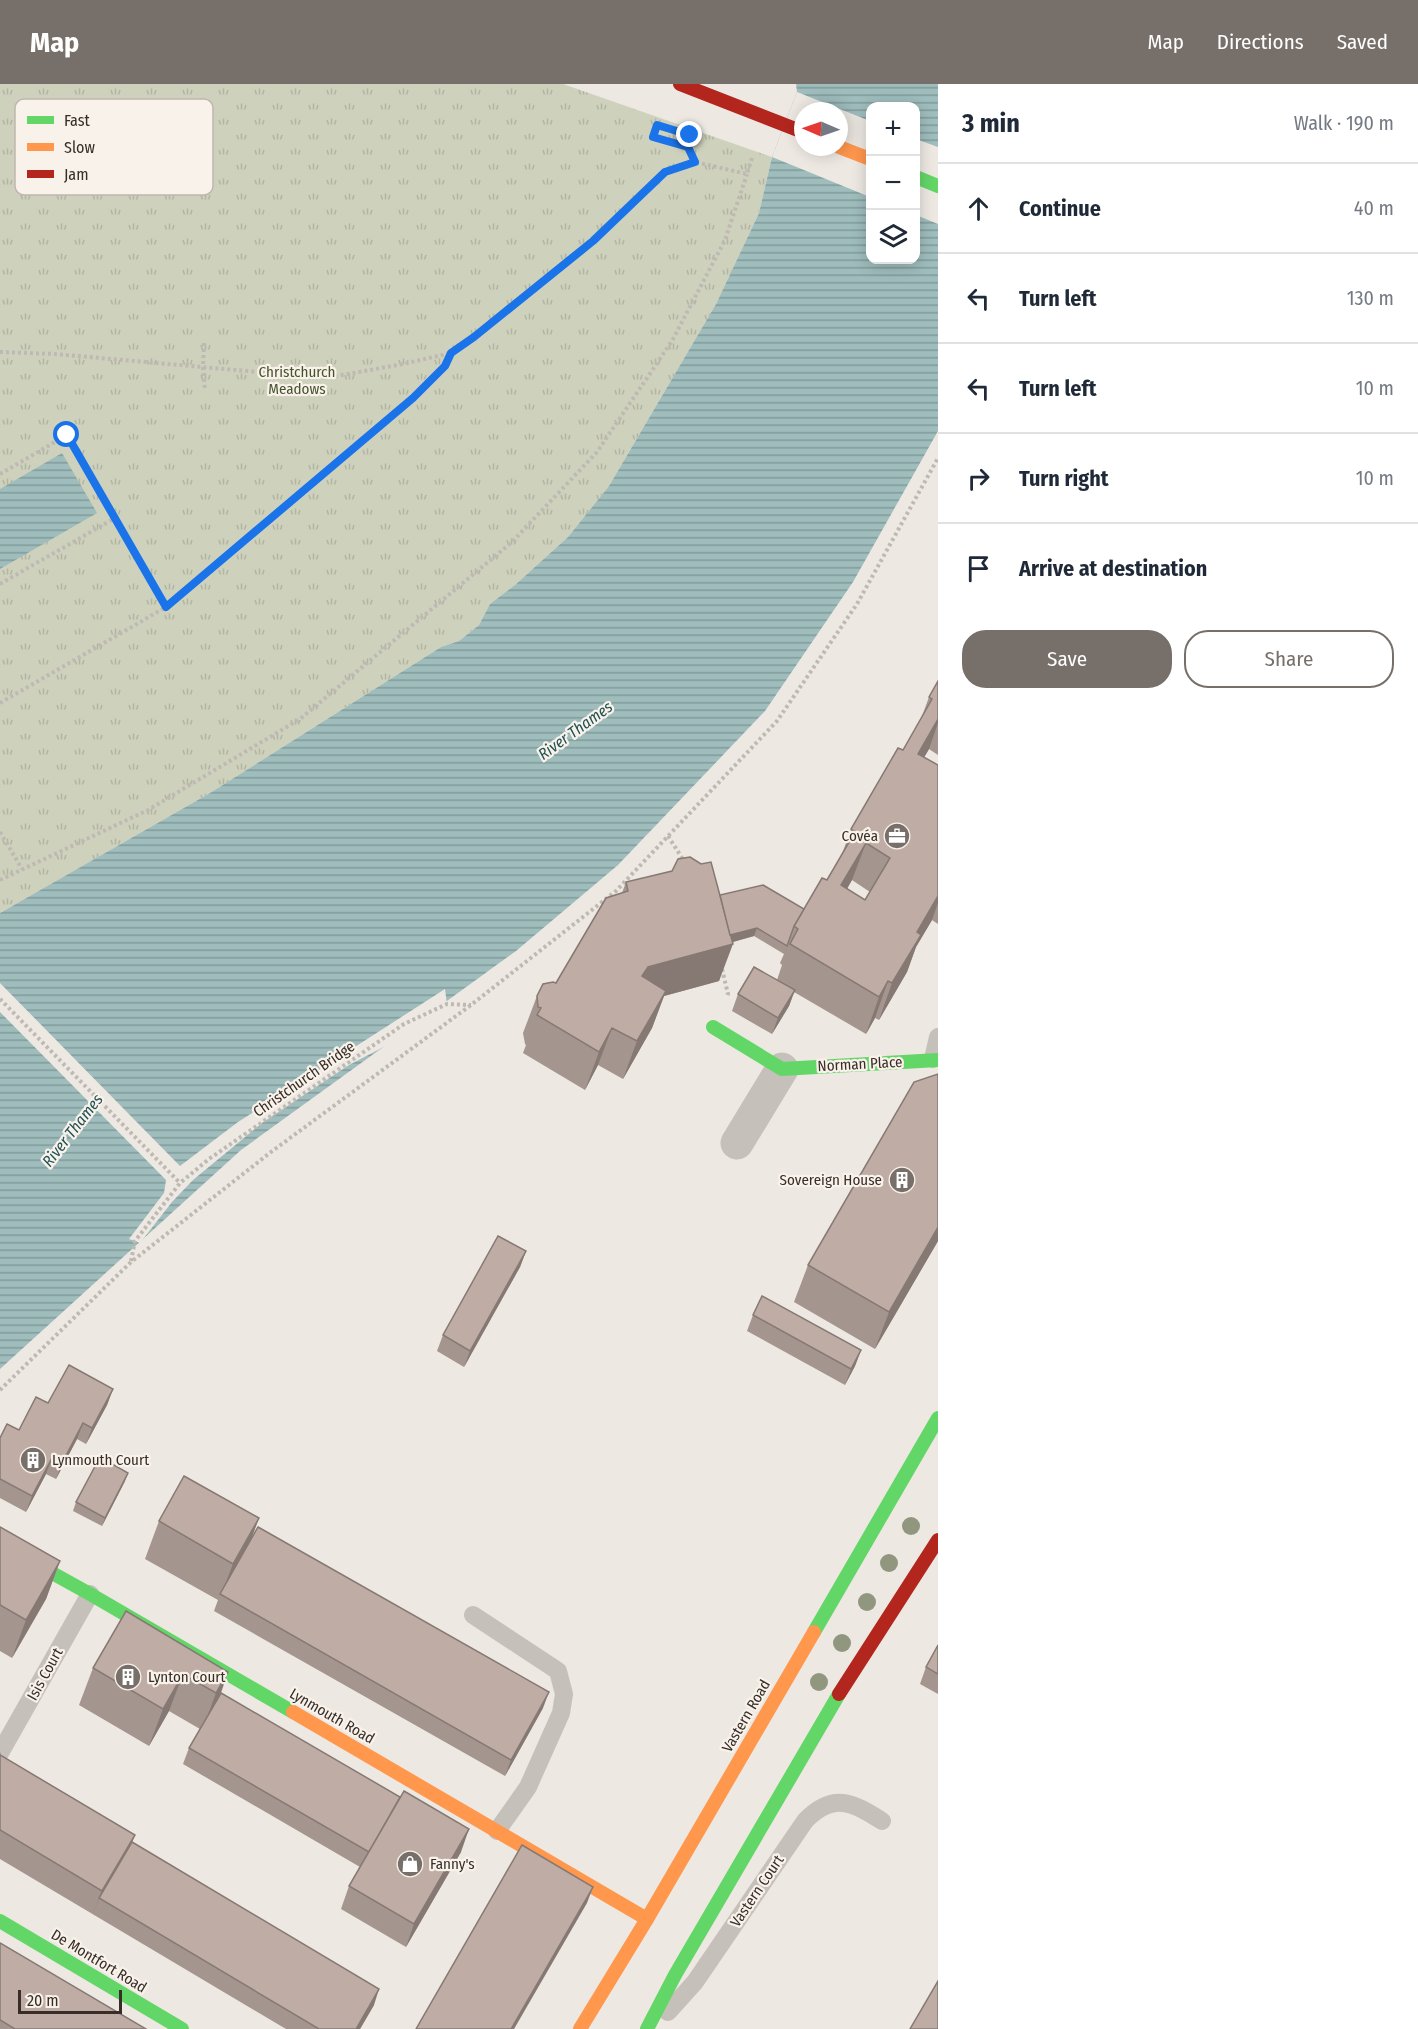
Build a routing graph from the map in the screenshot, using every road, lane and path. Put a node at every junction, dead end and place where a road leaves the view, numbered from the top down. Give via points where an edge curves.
1 (680, 84) edge
2 (794, 128) edge
3 (690, 135) dead end
4 (848, 150) edge
5 (866, 157) edge
6 (752, 158) dead end
7 (695, 162) junction
8 (747, 174) junction
9 (920, 179) edge
10 (938, 186) edge
11 (204, 343) dead end
12 (0, 352) edge
13 (451, 353) junction
14 (203, 368) junction
15 (205, 390) dead end
16 (938, 458) edge
17 (0, 474) edge
18 (115, 518) junction
19 (0, 584) edge
20 (166, 607) junction
21 (0, 703) edge
22 (0, 832) edge
23 (668, 836) junction
24 (685, 864) edge
25 (22, 869) junction
26 (0, 880) edge
27 (719, 959) edge
28 (0, 999) edge
29 (471, 1005) junction
30 (713, 1027) joint
31 (938, 1037) edge
32 (936, 1060) edge
33 (782, 1069) junction
34 (736, 1143) dead end
35 (180, 1183) junction
36 (131, 1262) junction
37 (0, 1390) edge
38 (938, 1418) edge
39 (938, 1540) edge
40 (0, 1544) edge
41 (90, 1594) junction
42 (473, 1615) dead end
43 (0, 1753) edge
44 (882, 1821) dead end
45 (497, 1831) junction
46 (646, 1919) junction
47 (0, 1921) edge
48 (182, 2029) edge
49 (580, 2029) edge
50 (647, 2029) edge
51 (652, 2029) edge

1 - 2 main road
3 - 7 path via 657,125 653,137 688,147
4 - 5 main road
6 - 8 path
7 - 8 path
7 - 13 path via 665,172 593,241
8 - 25 path via 725,240 672,341 597,452 512,542 300,719 148,810
9 - 10 main road
11 - 14 path
12 - 14 path
13 - 14 path via 327,378
13 - 20 path via 445,366 413,398
14 - 15 path
16 - 23 path via 857,604 777,721
17 - 18 path via 67,435
18 - 19 path
18 - 20 path
20 - 21 path
22 - 25 path
23 - 24 path
23 - 29 path via 616,891
25 - 26 path
27 - 30 path via 728,994
28 - 35 path
29 - 35 path, Christchurch Bridge via 447,1004 404,1024
29 - 36 path via 271,1152
30 - 33 main road
31 - 32 lane
32 - 33 main road, Norman Place
33 - 34 street
35 - 36 path, Christchurch Bridge via 135,1241
36 - 37 path
38 - 46 main road, Vastern Road
39 - 50 main road via 826,1718
40 - 41 main road, Lynmouth Road
41 - 43 lane, Isis Court
41 - 45 main road, Lynmouth Road
42 - 45 lane via 558,1671 564,1694 561,1713 528,1787
44 - 51 lane, Vastern Court via 840,1802 817,1809 695,1982
45 - 46 main road, Lynmouth Road
46 - 49 main road, Vastern Road
47 - 48 main road, De Montfort Road

